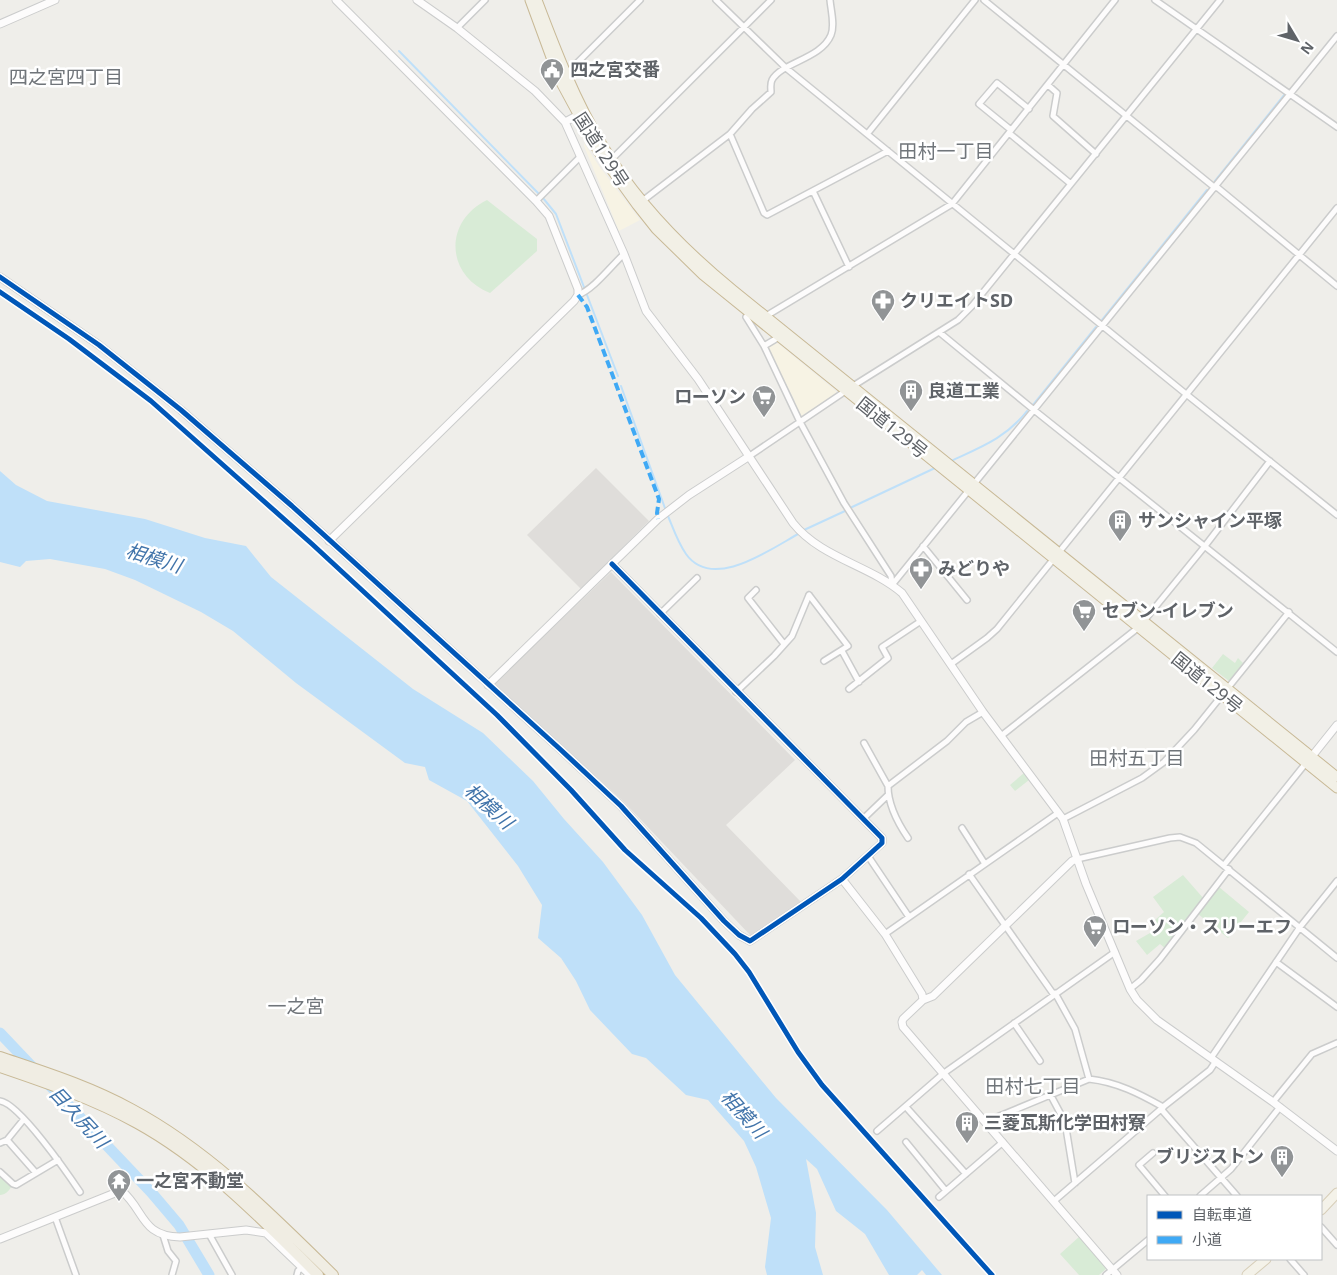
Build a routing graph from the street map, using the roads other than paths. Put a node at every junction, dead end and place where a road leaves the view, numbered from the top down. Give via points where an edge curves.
1 (55, 0) edge
2 (336, 0) edge
3 (417, 0) edge
4 (476, 0) edge
5 (485, 0) edge
6 (530, 0) edge
7 (537, 0) edge
8 (640, 0) edge
9 (716, 0) edge
10 (771, 0) edge
11 (830, 0) edge
12 (975, 0) edge
13 (984, 0) edge
14 (1115, 0) edge
15 (1155, 0) edge
16 (1220, 0) edge
17 (480, 5) junction
18 (0, 24) edge
19 (744, 27) junction
20 (457, 28) junction
21 (1197, 29) junction
22 (1337, 36) edge
23 (1064, 65) junction
24 (786, 68) junction
25 (566, 74) junction
26 (1048, 86) junction
27 (1290, 95) junction
28 (1029, 109) junction
29 (581, 113) junction
30 (1126, 117) junction
31 (565, 122) junction
32 (1337, 127) edge
33 (1010, 132) junction
34 (868, 133) junction
35 (730, 134) junction
36 (888, 151) junction
37 (1096, 154) junction
38 (580, 157) junction
39 (610, 162) junction
40 (1071, 184) junction
41 (1214, 187) junction
42 (813, 191) junction
43 (536, 201) junction
44 (640, 203) junction
45 (952, 204) junction
46 (1337, 208) edge
47 (624, 254) junction
48 (1015, 255) junction
49 (1298, 255) junction
50 (849, 267) junction
51 (0, 277) edge
52 (1337, 286) edge
53 (581, 293) junction
54 (749, 313) junction
55 (766, 316) junction
56 (1102, 325) junction
57 (767, 327) junction
58 (939, 332) junction
59 (757, 335) junction
60 (779, 336) junction
61 (764, 346) junction
62 (849, 388) junction
63 (1186, 394) junction
64 (1034, 410) junction
65 (800, 422) junction
66 (748, 456) junction
67 (1270, 461) junction
68 (1118, 477) junction
69 (971, 488) junction
70 (1337, 515) edge
71 (329, 540) junction
72 (923, 546) junction
73 (1204, 546) junction
74 (1056, 555) junction
75 (612, 564) junction
76 (697, 578) dead end
77 (892, 585) junction
78 (756, 590) dead end
79 (967, 600) dead end
80 (1289, 612) junction
81 (660, 614) junction
82 (920, 621) junction
83 (1141, 624) junction
84 (784, 644) junction
85 (842, 651) junction
86 (1337, 652) edge
87 (824, 660) dead end
88 (951, 664) junction
89 (859, 682) junction
90 (488, 685) junction
91 (849, 689) dead end
92 (736, 692) junction
93 (1224, 692) junction
94 (983, 712) junction
95 (1337, 725) edge
96 (1001, 736) junction
97 (864, 743) dead end
98 (1309, 760) junction
99 (1337, 777) edge
100 (888, 786) junction
101 (1337, 788) edge
102 (888, 795) junction
103 (1058, 813) junction
104 (863, 819) junction
105 (1063, 820) junction
106 (962, 828) dead end
107 (908, 838) dead end
108 (868, 856) junction
109 (1077, 859) junction
110 (985, 864) junction
111 (1224, 865) junction
112 (1229, 869) junction
113 (969, 874) junction
114 (842, 879) junction
115 (1337, 881) edge
116 (909, 917) junction
117 (1004, 926) junction
118 (1300, 927) junction
119 (885, 934) junction
120 (1115, 952) junction
121 (1337, 958) edge
122 (1276, 962) junction
123 (1130, 989) junction
124 (1054, 994) junction
125 (923, 1000) junction
126 (1337, 1007) edge
127 (1014, 1023) junction
128 (1337, 1043) edge
129 (0, 1057) edge
130 (1213, 1059) junction
131 (1040, 1061) dead end
132 (0, 1067) edge
133 (944, 1073) junction
134 (1089, 1079) junction
135 (1050, 1094) junction
136 (0, 1100) edge
137 (1274, 1102) junction
138 (906, 1107) junction
139 (1280, 1107) junction
140 (1162, 1108) junction
141 (24, 1120) junction
142 (985, 1122) junction
143 (877, 1131) dead end
144 (7, 1140) junction
145 (906, 1142) dead end
146 (1003, 1142) junction
147 (0, 1143) edge
148 (1337, 1151) edge
149 (1153, 1153) dead end
150 (58, 1160) junction
151 (0, 1172) edge
152 (36, 1173) junction
153 (966, 1174) junction
154 (1221, 1177) junction
155 (1075, 1183) junction
156 (946, 1191) junction
157 (80, 1192) dead end
158 (1337, 1194) edge
159 (1165, 1195) edge
160 (1201, 1195) edge
161 (1236, 1195) edge
162 (938, 1197) dead end
163 (1054, 1202) junction
164 (1322, 1209) edge
165 (55, 1217) junction
166 (1322, 1228) edge
167 (207, 1234) junction
168 (164, 1235) junction
169 (0, 1239) edge
170 (1147, 1241) edge
171 (1337, 1245) edge
172 (1265, 1260) edge
173 (1291, 1260) edge
174 (302, 1267) junction
175 (1115, 1272) edge
176 (76, 1275) edge
177 (172, 1275) edge
178 (232, 1275) edge
179 (297, 1275) edge
180 (310, 1275) edge
181 (318, 1275) edge
182 (332, 1275) edge
183 (1106, 1275) edge
184 (1247, 1275) edge
185 (1304, 1275) edge

1 - 18 street
2 - 43 street
3 - 20 street
4 - 17 street
5 - 17 street
6 - 29 highway, 国道129号 via 559,79
7 - 25 highway, 国道129号
8 - 25 street
9 - 19 street
10 - 19 street
11 - 24 street via 833,27 830,37 816,52
12 - 34 street
13 - 23 street
14 - 23 street
15 - 21 street
16 - 21 street
17 - 20 street
19 - 24 street
19 - 39 street
20 - 31 street via 536,91
21 - 27 street
21 - 30 street
22 - 27 street
23 - 26 street
23 - 30 street
24 - 34 street
24 - 35 street via 772,78 771,92
25 - 29 highway, 国道129号
26 - 28 street
26 - 37 street via 1057,94 1052,116
27 - 32 street
27 - 41 street
28 - 33 street
28 - 33 street via 997,82 980,104
29 - 31 street
29 - 39 highway, 国道129号
30 - 37 street
30 - 41 street
31 - 38 street
33 - 40 street
33 - 45 street
34 - 36 street
35 - 42 street via 764,213 767,215
35 - 44 street
36 - 42 street
36 - 45 street
37 - 40 street
38 - 43 street
38 - 47 street
39 - 44 highway, 国道129号
40 - 48 street
41 - 49 street
41 - 56 street
42 - 50 street
43 - 53 street via 549,216
44 - 54 highway, 国道129号 via 677,250
44 - 55 highway, 国道129号 via 709,270
45 - 48 street
45 - 50 street
46 - 49 street
47 - 53 street
47 - 66 street via 650,319 694,373
48 - 56 street
48 - 58 street via 972,306
49 - 52 street
49 - 63 street
50 - 55 street
51 - 71 street via 99,345 181,410
53 - 71 street
54 - 57 highway, 国道129号
54 - 59 street via 746,317
55 - 62 highway, 国道129号
56 - 63 street
56 - 64 street
57 - 59 street
57 - 60 highway, 国道129号
58 - 62 street
58 - 64 street
59 - 61 street
60 - 61 street
60 - 62 highway, 国道129号
61 - 65 street
62 - 65 street
62 - 69 highway, 国道129号
63 - 67 street
63 - 68 street
64 - 68 street
64 - 69 street
65 - 66 street
65 - 77 street via 844,503 891,576
66 - 75 street via 662,515
66 - 77 street via 798,530 829,553
67 - 70 street
67 - 73 street
68 - 73 street
68 - 74 street
69 - 72 street
69 - 74 highway, 国道129号
71 - 90 street
72 - 77 street
72 - 79 street
73 - 80 street
73 - 83 street
74 - 83 highway, 国道129号
74 - 88 street via 997,629
75 - 81 street
75 - 90 street
76 - 81 street
77 - 82 street via 907,600
78 - 84 street via 748,598
80 - 86 street
80 - 93 street
81 - 92 street
82 - 88 street
82 - 89 street via 882,647 888,658
83 - 93 highway, 国道129号
83 - 96 street
84 - 85 street via 792,636 809,595 848,646
84 - 92 street
85 - 87 street
85 - 89 street
88 - 94 street
89 - 91 street
90 - 114 street via 621,806 724,921 745,939 755,938
92 - 104 street
93 - 98 highway, 国道129号
93 - 105 street via 1164,762 1142,778
94 - 96 street
94 - 100 street via 966,722 947,741
95 - 98 street
96 - 103 street
97 - 100 street
98 - 99 highway, 国道129号
98 - 101 highway, 国道129号
98 - 111 street
100 - 102 street
102 - 104 street
102 - 107 street via 892,810
103 - 105 street
103 - 110 street
104 - 108 street via 882,838 882,843
105 - 109 street
106 - 110 street
108 - 114 street
108 - 116 street
109 - 111 street via 1180,838 1196,843
109 - 117 street
109 - 120 street
110 - 113 street
111 - 112 street
112 - 118 street
112 - 123 street via 1160,959
113 - 116 street
113 - 117 street
114 - 119 street
115 - 118 street
116 - 119 street
117 - 124 street
117 - 125 street via 933,996
118 - 121 street
118 - 122 street
119 - 125 street
120 - 123 street
120 - 124 street
122 - 126 street
122 - 130 street
123 - 130 street via 1157,1020
124 - 127 street
124 - 134 street via 1075,1029
125 - 133 street via 903,1019 903,1027
127 - 131 street
127 - 133 street
128 - 137 street via 1312,1054
129 - 182 highway via 97,1092 164,1128 240,1187
130 - 137 street
130 - 140 street via 1210,1070
132 - 181 highway via 88,1099 156,1134 232,1193
133 - 138 street
133 - 142 street
134 - 135 street
134 - 140 street via 1106,1080 1138,1092
135 - 142 street
135 - 155 street via 1065,1122
136 - 141 street via 10,1104
137 - 139 street
138 - 143 street
138 - 153 street
139 - 148 street
139 - 154 street
140 - 154 street
140 - 155 street
141 - 144 street
141 - 150 street
142 - 146 street
144 - 147 street
144 - 152 street
145 - 156 street
146 - 153 street
146 - 163 street
149 - 159 street via 1139,1165
150 - 152 street
150 - 157 street
151 - 152 street via 16,1185
153 - 156 street
154 - 160 street
154 - 161 street
155 - 163 street
156 - 162 street
158 - 164 main road
163 - 175 street
165 - 168 street via 122,1191 153,1230
165 - 169 street
165 - 176 street
166 - 171 street
167 - 168 street
167 - 174 street via 246,1230 266,1233
167 - 178 street
168 - 177 street via 168,1251 176,1261
170 - 175 street
172 - 184 main road
173 - 185 street
174 - 179 street
174 - 180 street
175 - 183 street

